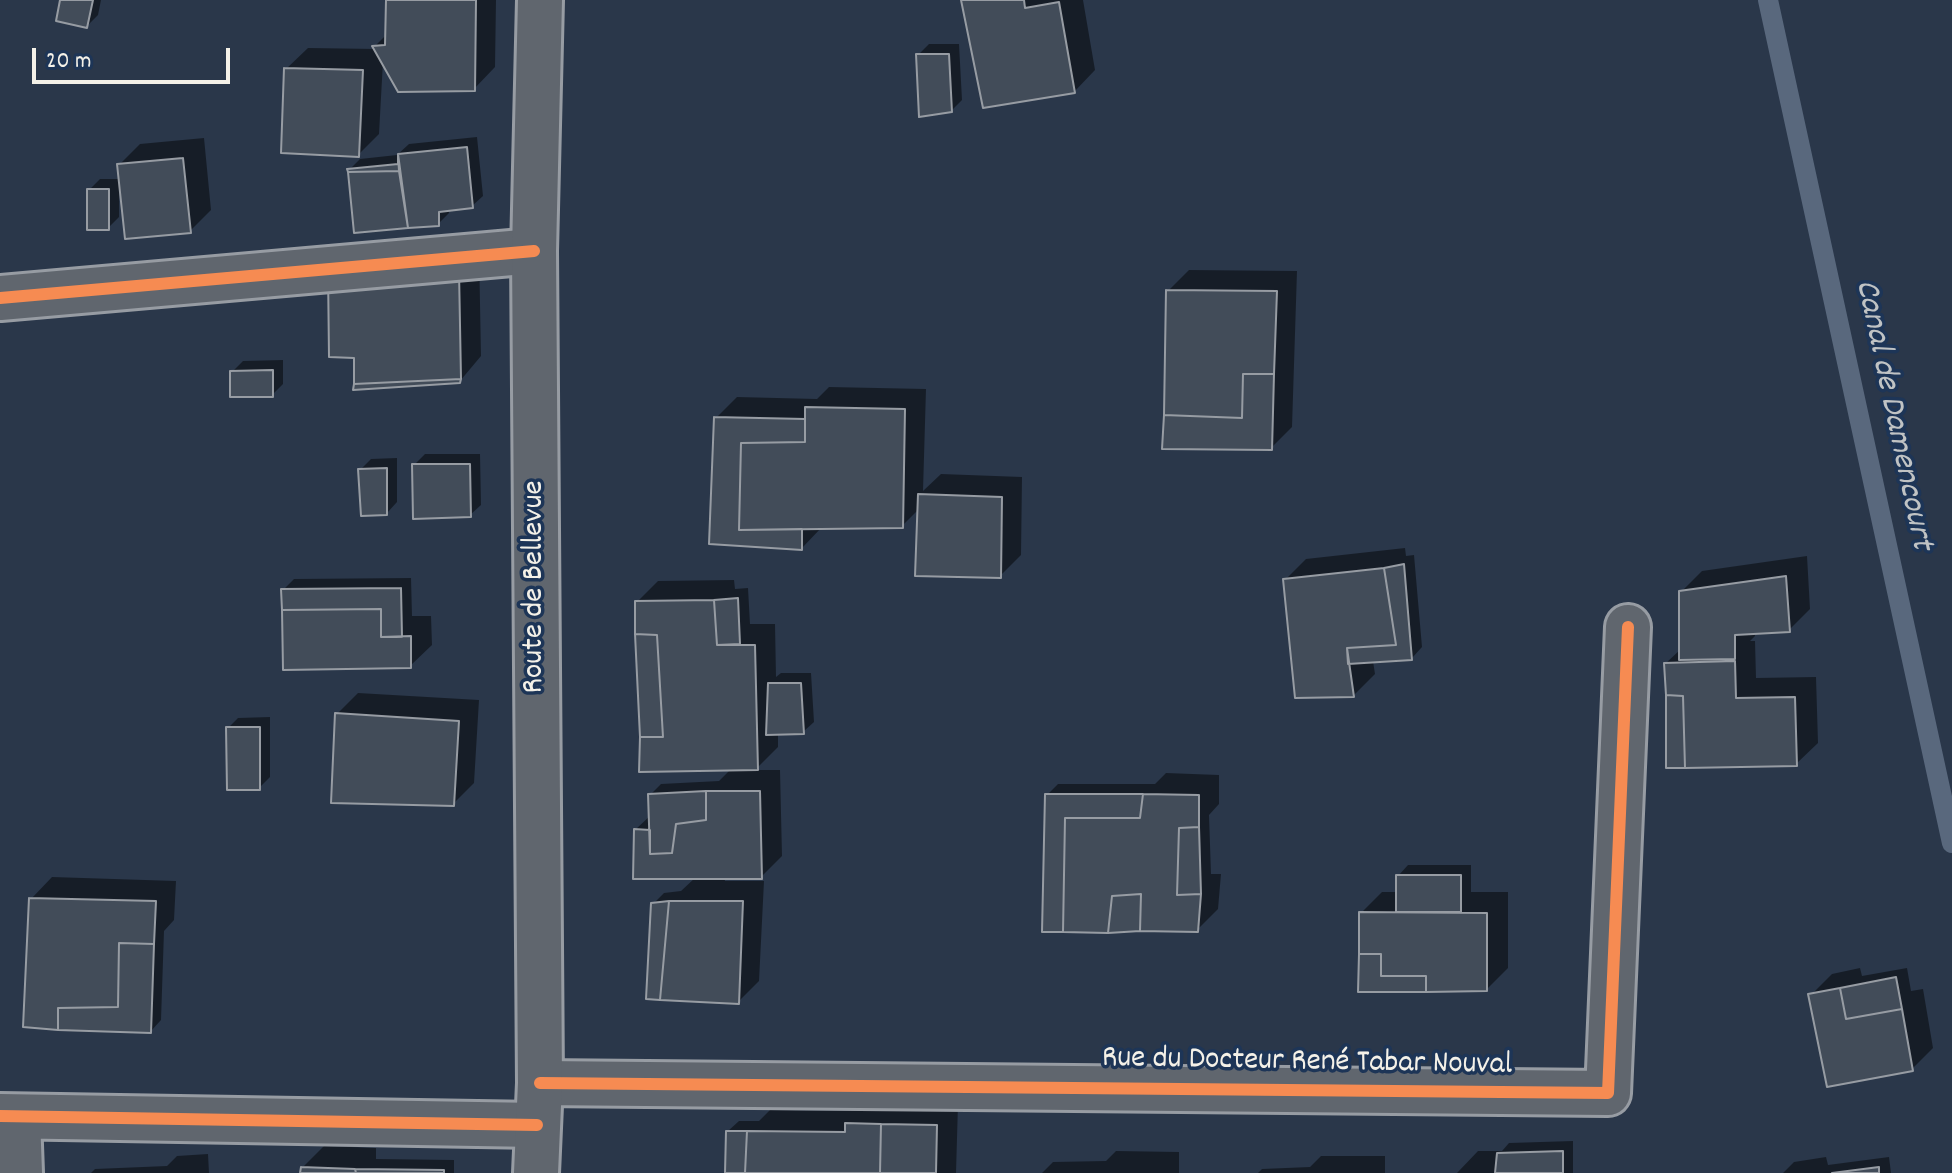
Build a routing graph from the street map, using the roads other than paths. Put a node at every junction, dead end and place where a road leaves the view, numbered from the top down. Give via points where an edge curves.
1 (540, 0) edge
2 (534, 251) junction
3 (0, 298) edge
4 (1628, 627) dead end
5 (539, 1104) junction
6 (9, 1117) edge
7 (20, 1173) edge
8 (536, 1173) edge

1 - 2 street, Route de Bellevue
2 - 3 street
2 - 5 street, Route de Bellevue
4 - 5 street, Rue du Docteur René Tabar Nouval via 1608,1093
5 - 6 street
5 - 8 street, Route de Bellevue
6 - 7 street

